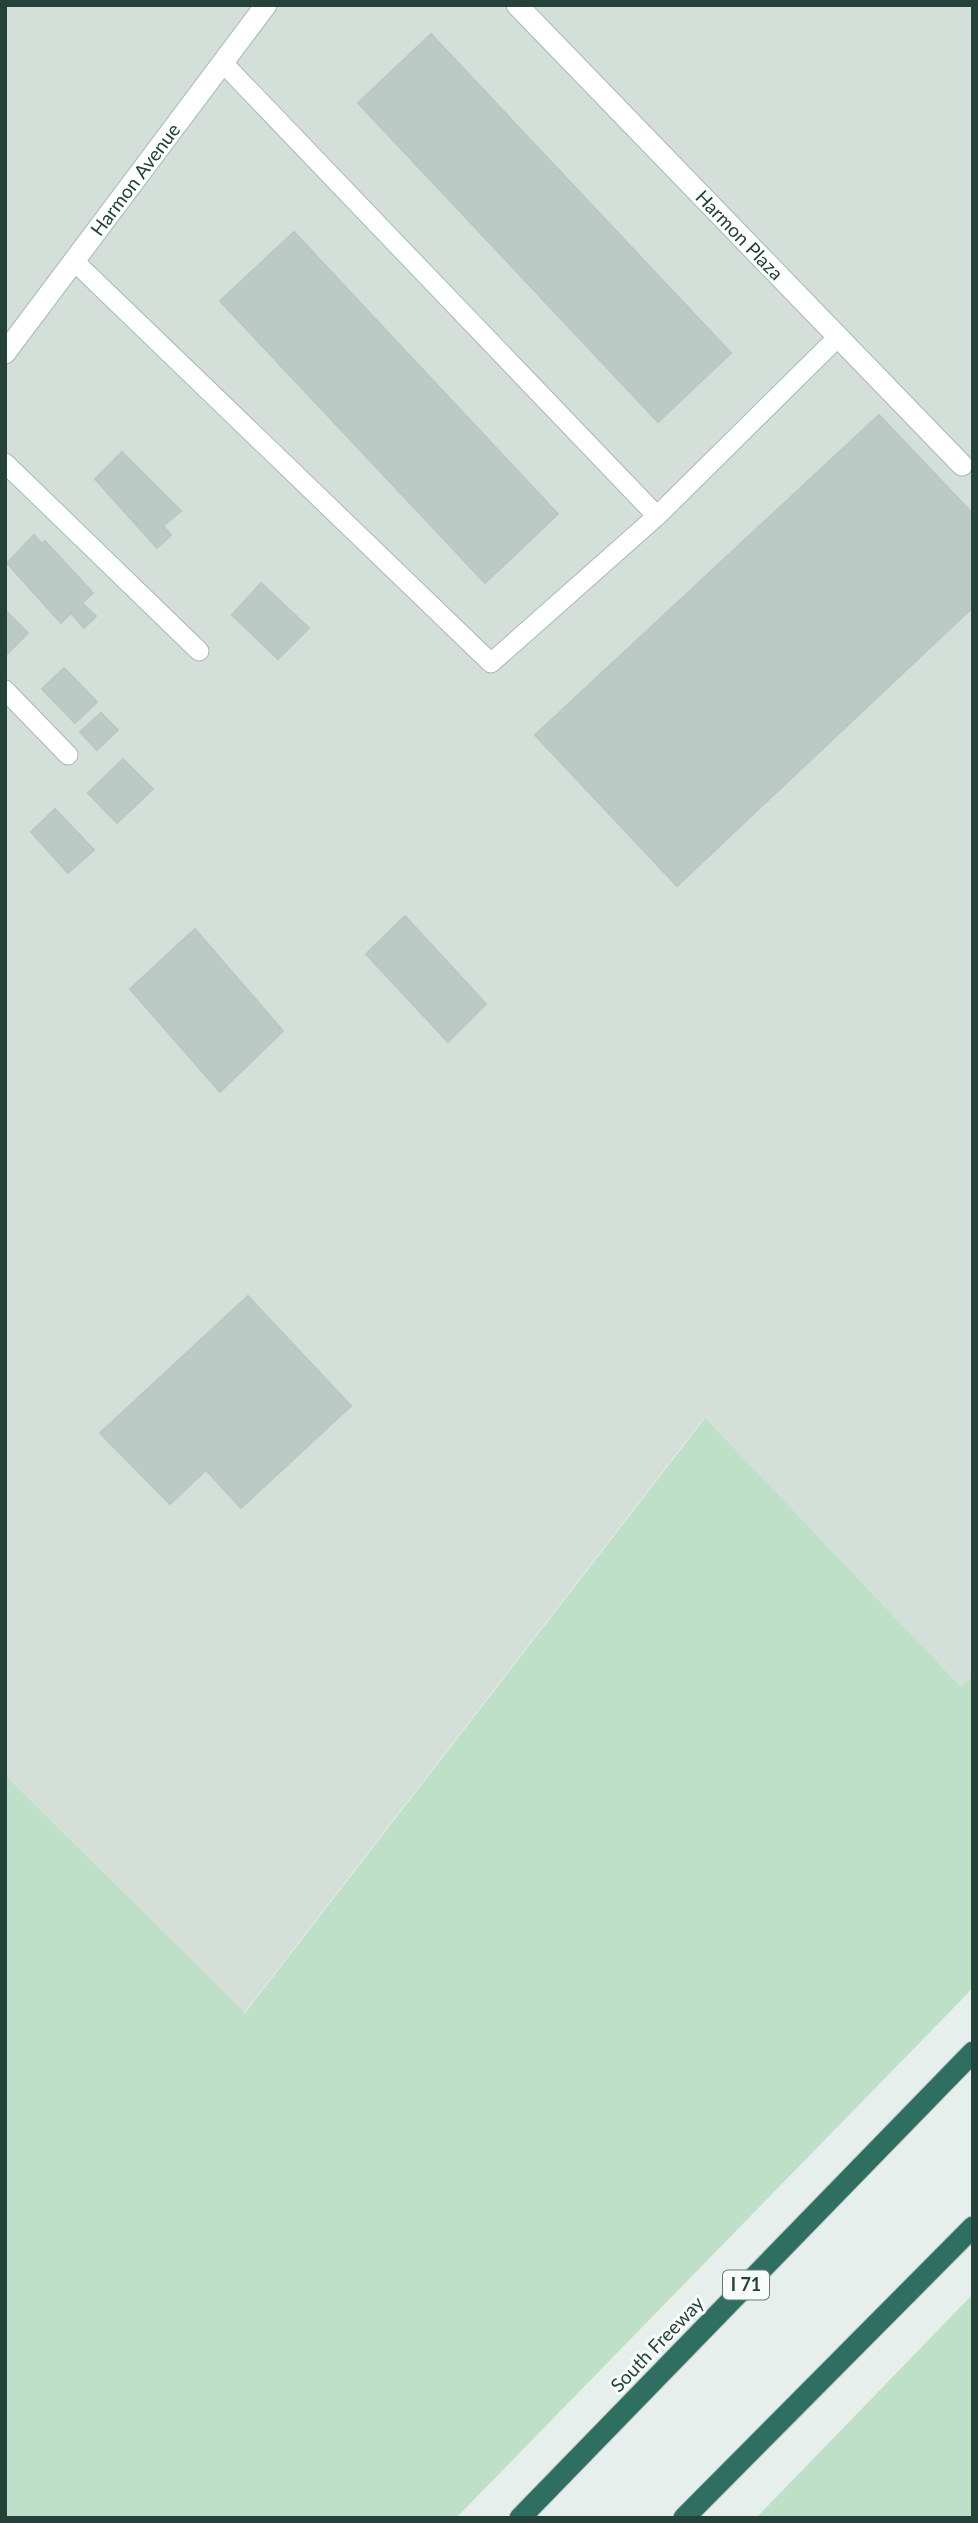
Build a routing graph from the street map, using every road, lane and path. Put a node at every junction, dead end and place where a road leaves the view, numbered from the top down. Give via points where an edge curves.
1 (266, 5) edge
2 (517, 5) edge
3 (223, 63) junction
4 (74, 261) junction
5 (838, 337) junction
6 (5, 353) edge
7 (5, 463) edge
8 (962, 465) dead end
9 (657, 516) junction
10 (199, 651) dead end
11 (5, 690) edge
12 (68, 755) dead end
13 (973, 2052) edge
14 (973, 2227) edge
15 (520, 2518) edge
16 (684, 2518) edge

1 - 3 street, Harmon Avenue
2 - 5 street, Harmon Plaza
3 - 4 street, Harmon Avenue
3 - 9 lane
4 - 6 street, Harmon Avenue
4 - 9 lane via 491,663
5 - 8 street, Harmon Plaza
5 - 9 lane
7 - 10 lane
11 - 12 lane
13 - 15 highway, South Freeway / I 71
14 - 16 highway

